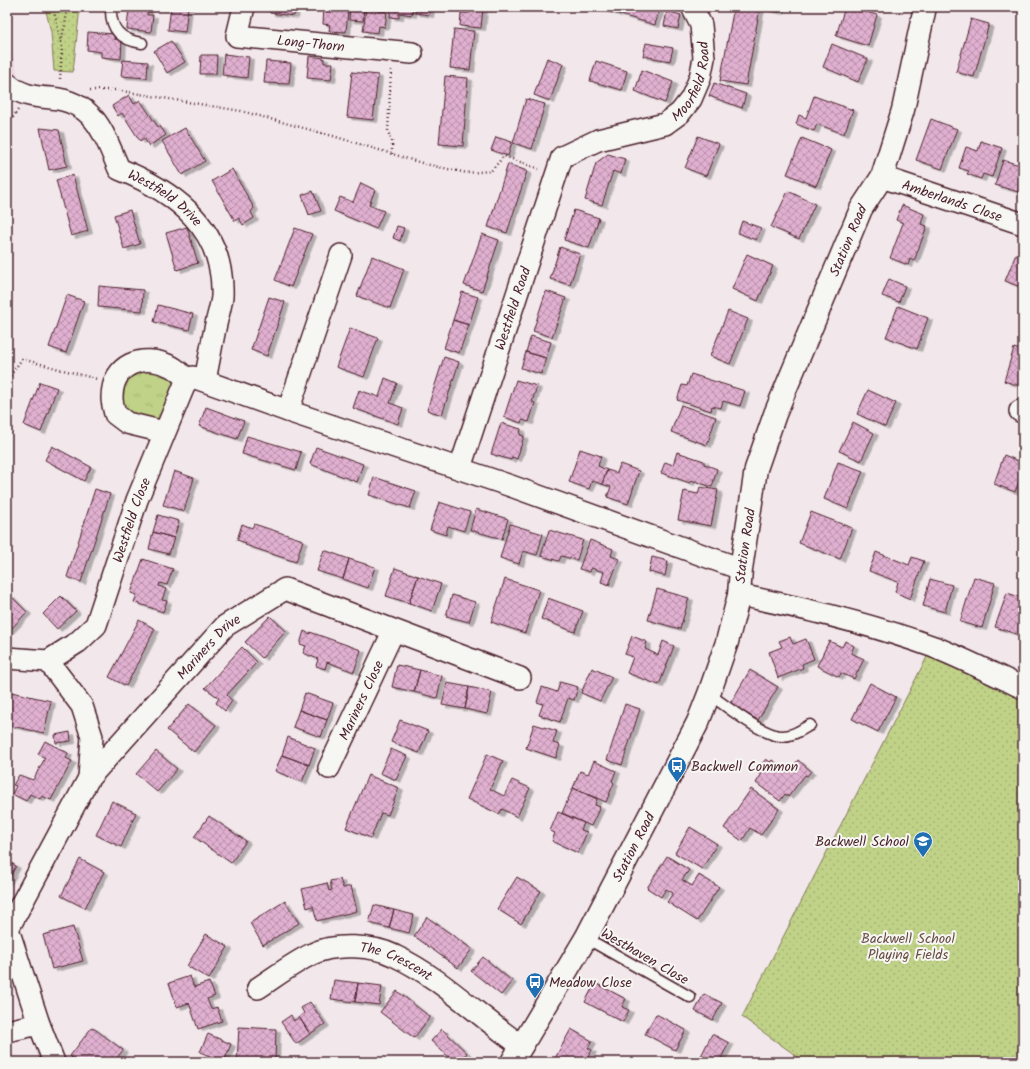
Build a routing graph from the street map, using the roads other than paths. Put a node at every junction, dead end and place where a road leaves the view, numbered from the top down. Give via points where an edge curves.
1 (111, 7) edge
2 (244, 7) edge
3 (692, 7) edge
4 (925, 7) edge
5 (142, 43) dead end
6 (402, 52) road end
7 (8, 84) dead end
8 (570, 153) joint
9 (882, 177) junction
10 (1023, 224) edge
11 (341, 255) dead end
12 (196, 380) junction
13 (288, 411) junction
14 (164, 432) junction
15 (460, 468) junction
16 (741, 569) junction
17 (739, 595) junction
18 (393, 632) junction
19 (7, 658) edge
20 (48, 661) junction
21 (520, 678) dead end
22 (1023, 688) edge
23 (709, 694) junction
24 (810, 725) dead end
25 (329, 768) dead end
26 (90, 778) junction
27 (8, 926) edge
28 (586, 938) junction
29 (258, 988) dead end
30 (690, 997) dead end
31 (39, 1024) junction
32 (7, 1031) edge
33 (517, 1054) edge
34 (54, 1062) edge

1 - 5 lane via 112,20 117,32 129,41
2 - 6 street, Long-Thorn via 238,36
3 - 8 street, Moorfield Road via 701,25 704,58 700,78 691,99 680,113 665,124 598,140
4 - 9 street, Station Road via 903,110
7 - 12 street, Westfield Drive via 24,94 65,101 84,108 101,127 119,169 147,180 182,205 202,225 213,246 222,276 222,298
8 - 15 street, Westfield Road via 562,157
9 - 10 street, Amberlands Close
9 - 16 street, Station Road via 861,209 774,414 756,469
11 - 13 street
12 - 13 street
12 - 14 street, Westfield Close
12 - 14 street via 171,366 152,360 134,361 122,369 115,383 112,398 115,414 127,424
13 - 15 street
14 - 20 street, Westfield Close via 137,500 96,625 78,642
15 - 16 street
16 - 17 street, Station Road
17 - 22 street via 796,606 920,642
17 - 23 street, Station Road via 727,642
18 - 21 street, Mariners Drive
18 - 25 street, Mariners Close
18 - 26 street, Mariners Drive via 285,589 225,626
19 - 20 street
20 - 26 street via 82,706 92,737
23 - 24 lane via 756,727 780,736 794,734
23 - 28 street, Station Road via 698,722
26 - 27 street, Mariners Drive
27 - 31 street
28 - 30 lane, Westhaven Close
28 - 33 street, Station Road
29 - 33 street, The Crescent via 313,953 343,947 371,948 395,955 432,978 495,1028
31 - 32 street
31 - 34 street

